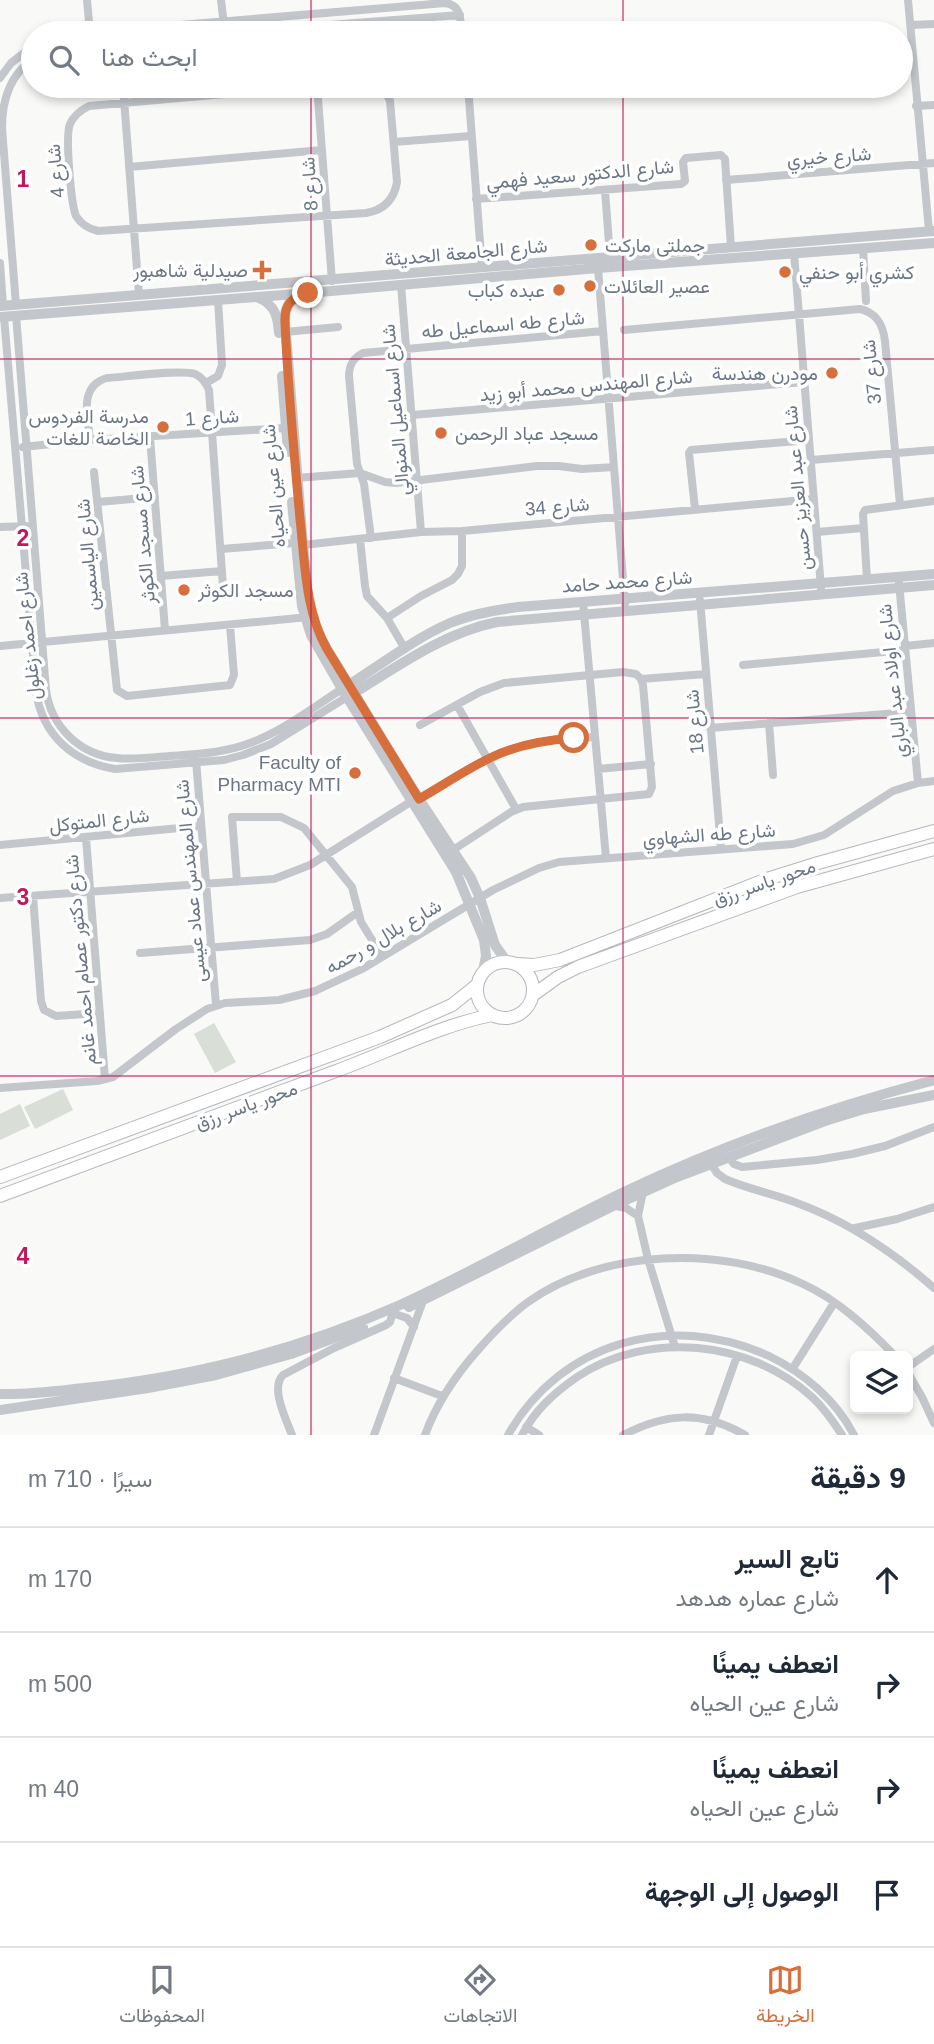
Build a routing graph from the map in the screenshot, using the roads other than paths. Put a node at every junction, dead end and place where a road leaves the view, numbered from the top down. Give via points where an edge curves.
1 (87, 0) edge
2 (221, 0) edge
3 (908, 0) edge
4 (460, 15) junction
5 (397, 20) joint
6 (89, 21) edge
7 (223, 21) edge
8 (235, 21) edge
9 (389, 21) edge
10 (461, 21) edge
11 (911, 21) edge
12 (934, 24) edge
13 (913, 25) edge
14 (21, 55) edge
15 (913, 57) edge
16 (21, 71) edge
17 (0, 78) edge
18 (124, 98) edge
19 (172, 98) edge
20 (317, 98) edge
21 (389, 98) edge
22 (469, 98) edge
23 (124, 102) junction
24 (934, 105) edge
25 (916, 106) junction
26 (471, 136) junction
27 (394, 142) junction
28 (322, 150) junction
29 (934, 163) edge
30 (922, 164) junction
31 (129, 167) junction
32 (726, 180) junction
33 (3, 183) edge
34 (605, 190) junction
35 (476, 199) junction
36 (327, 215) junction
37 (134, 229) junction
38 (931, 231) edge
39 (934, 243) edge
40 (731, 247) junction
41 (863, 248) junction
42 (794, 253) junction
43 (707, 254) junction
44 (610, 257) junction
45 (0, 263) edge
46 (482, 268) junction
47 (598, 268) junction
48 (425, 278) junction
49 (332, 281) junction
50 (401, 285) junction
51 (308, 293) junction
52 (139, 295) junction
53 (255, 297) junction
54 (174, 298) junction
55 (218, 300) junction
56 (866, 301) dead end
57 (16, 310) junction
58 (2, 311) edge
59 (799, 313) junction
60 (338, 327) dead end
61 (624, 330) dead end
62 (603, 331) junction
63 (285, 332) junction
64 (406, 348) junction
65 (805, 382) junction
66 (206, 383) junction
67 (608, 398) junction
68 (412, 415) junction
69 (285, 428) junction
70 (213, 433) junction
71 (150, 436) junction
72 (90, 440) junction
73 (809, 440) junction
74 (15, 447) junction
75 (27, 447) junction
76 (934, 450) edge
77 (895, 453) junction
78 (811, 460) junction
79 (614, 467) junction
80 (94, 472) dead end
81 (360, 473) junction
82 (296, 478) junction
83 (417, 480) junction
84 (155, 497) junction
85 (814, 499) junction
86 (934, 501) edge
87 (98, 502) junction
88 (900, 505) junction
89 (695, 509) junction
90 (618, 516) junction
91 (33, 525) junction
92 (22, 526) junction
93 (0, 527) edge
94 (863, 528) junction
95 (461, 531) junction
96 (421, 532) junction
97 (817, 532) junction
98 (371, 538) junction
99 (360, 539) junction
100 (299, 544) junction
101 (220, 549) junction
102 (222, 571) junction
103 (934, 573) edge
104 (161, 576) junction
105 (898, 577) junction
106 (867, 579) junction
107 (821, 583) junction
108 (934, 585) edge
109 (223, 587) dead end
110 (899, 588) junction
111 (699, 593) junction
112 (822, 594) junction
113 (625, 599) junction
114 (700, 604) junction
115 (583, 608) junction
116 (626, 610) junction
117 (309, 617) junction
118 (387, 618) junction
119 (230, 625) junction
120 (165, 630) junction
121 (110, 636) junction
122 (37, 643) junction
123 (934, 643) edge
124 (0, 646) edge
125 (905, 648) junction
126 (405, 649) junction
127 (743, 665) dead end
128 (589, 674) junction
129 (706, 674) junction
130 (641, 679) junction
131 (348, 691) junction
132 (457, 705) junction
133 (911, 712) junction
134 (769, 723) junction
135 (420, 725) dead end
136 (710, 728) junction
137 (595, 737) junction
138 (196, 758) junction
139 (488, 758) junction
140 (651, 764) junction
141 (598, 769) junction
142 (773, 775) dead end
143 (934, 781) edge
144 (918, 783) junction
145 (601, 799) junction
146 (415, 800) junction
147 (516, 809) junction
148 (201, 826) junction
149 (934, 831) edge
150 (86, 838) junction
151 (0, 845) edge
152 (721, 848) junction
153 (934, 849) edge
154 (453, 850) junction
155 (326, 855) junction
156 (606, 858) junction
157 (237, 882) junction
158 (206, 884) junction
159 (90, 892) junction
160 (33, 896) junction
161 (0, 898) edge
162 (480, 898) junction
163 (470, 905) junction
164 (358, 912) junction
165 (211, 948) junction
166 (140, 953) dead end
167 (382, 956) junction
168 (512, 963) junction
169 (483, 971) junction
170 (477, 985) junction
171 (533, 995) junction
172 (216, 1005) junction
173 (100, 1013) junction
174 (492, 1015) junction
175 (105, 1079) junction
176 (934, 1080) edge
177 (0, 1088) edge
178 (934, 1095) edge
179 (934, 1127) edge
180 (728, 1157) junction
181 (711, 1164) junction
182 (0, 1177) edge
183 (643, 1192) junction
184 (0, 1196) edge
185 (613, 1206) junction
186 (934, 1208) edge
187 (638, 1216) junction
188 (855, 1228) junction
189 (648, 1259) junction
190 (934, 1288) edge
191 (424, 1301) junction
192 (834, 1303) junction
193 (394, 1314) junction
194 (414, 1327) junction
195 (671, 1334) junction
196 (333, 1344) junction
197 (675, 1347) junction
198 (934, 1349) edge
199 (890, 1351) edge
200 (597, 1352) junction
201 (737, 1356) junction
202 (603, 1362) junction
203 (913, 1364) edge
204 (793, 1368) junction
205 (394, 1378) junction
206 (913, 1382) edge
207 (2, 1395) edge
208 (442, 1396) junction
209 (0, 1410) edge
210 (714, 1421) junction
211 (934, 1423) edge
212 (524, 1431) edge
213 (292, 1435) edge
214 (374, 1435) edge
215 (425, 1435) edge
216 (508, 1435) edge
217 (539, 1435) edge
218 (623, 1435) edge
219 (709, 1435) edge
220 (744, 1435) edge
221 (842, 1435) edge
222 (854, 1435) edge

1 - 6 street
2 - 7 street
3 - 11 street
4 - 5 street
4 - 8 street via 445,3
4 - 10 street
5 - 9 street
12 - 13 street
14 - 17 street
15 - 25 street
16 - 33 street, شارع احمد زغلول via 2,107
18 - 23 street
19 - 23 street, شارع 4
20 - 28 street, شارع 8
21 - 27 street, شارع 4
22 - 26 street
23 - 31 street
23 - 37 street, شارع 4 via 82,109 69,126 73,205 77,217 98,231
24 - 25 street
25 - 30 street
26 - 27 street
26 - 35 street
27 - 36 street, شارع 4 via 397,182 390,201 373,212
28 - 31 street
28 - 36 street, شارع 8
29 - 30 street, شارع خيري
30 - 32 street, شارع خيري
30 - 38 street
31 - 37 street
32 - 34 street, شارع الدكتور سعيد فهمي via 723,155 688,157 682,184
32 - 40 street
33 - 57 street, شارع احمد زغلول
34 - 35 street, شارع الدكتور سعيد فهمي
34 - 44 street
35 - 46 street
36 - 37 street, شارع 4
36 - 49 street, شارع 8
37 - 52 street
38 - 40 street, شارع الجامعة الحديثة
39 - 41 street, شارع الجامعة الحديثة
40 - 43 street, شارع الجامعة الحديثة
41 - 42 street, شارع الجامعة الحديثة
41 - 56 street
42 - 43 street, شارع الجامعة الحديثة
42 - 59 street, شارع عبد العزيز حسن
43 - 44 street, شارع الجامعة الحديثة
43 - 47 street, شارع الجامعة الحديثة
44 - 46 street, شارع الجامعة الحديثة
45 - 58 street, شارع احمد زغلول
46 - 48 street, شارع الجامعة الحديثة
47 - 48 street, شارع الجامعة الحديثة
47 - 62 street
48 - 49 street, شارع الجامعة الحديثة
48 - 50 street, شارع الجامعة الحديثة
49 - 54 street, شارع الجامعة الحديثة
50 - 51 street, شارع الجامعة الحديثة
50 - 64 street, شارع اسماعيل المنوالي
51 - 53 street, شارع الجامعة الحديثة
51 - 63 street, شارع عين الحياه via 293,298 287,307
52 - 54 street, شارع الجامعة الحديثة
52 - 57 street, شارع الجامعة الحديثة
53 - 55 street, شارع الجامعة الحديثة
53 - 69 street, شارع عين الحياه via 268,303 278,318
54 - 55 street, شارع الجامعة الحديثة
54 - 57 street, شارع الجامعة الحديثة
55 - 66 street via 222,365 218,376
57 - 58 street, شارع الجامعة الحديثة
57 - 75 street, شارع احمد زغلول
58 - 74 street, شارع احمد زغلول
59 - 61 street
59 - 65 street, شارع عبد العزيز حسن
59 - 77 street, شارع 37 via 860,309 878,320 885,341
60 - 63 street
62 - 64 street, شارع طه اسماعيل طه
62 - 67 street
63 - 82 street, شارع عين الحياه
64 - 68 street, شارع اسماعيل المنوالي
64 - 81 street, شارع طه اسماعيل طه via 363,353 351,365
65 - 67 street, شارع المهندس محمد أبو زيد
65 - 73 street, شارع عبد العزيز حسن
66 - 70 street
66 - 72 street via 189,372 102,379 87,395
67 - 68 street, شارع المهندس محمد أبو زيد
67 - 79 street
68 - 83 street, شارع اسماعيل المنوالي
69 - 70 street, شارع 1
69 - 100 street, شارع عين الحياه
70 - 71 street, شارع 1
70 - 101 street
71 - 72 street, شارع 1
71 - 84 street, شارع مسجد الكوثر
72 - 75 street, شارع 1
73 - 78 street, شارع عبد العزيز حسن
73 - 89 street via 691,450
74 - 75 street, شارع 1
74 - 92 street, شارع احمد زغلول
75 - 91 street, شارع احمد زغلول
76 - 77 street
77 - 78 street
77 - 88 street, شارع 37
78 - 85 street, شارع عبد العزيز حسن
79 - 83 street via 537,466
79 - 90 street
80 - 87 street, شارع الياسمين
81 - 82 street
81 - 83 street via 390,483
81 - 98 street, شارع طه اسماعيل طه
82 - 100 street, شارع عين الحياه
83 - 96 street, شارع اسماعيل المنوالي
84 - 87 street
84 - 104 street, شارع مسجد الكوثر
85 - 89 street, شارع 34
85 - 97 street, شارع عبد العزيز حسن
86 - 88 street
87 - 121 street, شارع الياسمين
88 - 94 street via 866,509
89 - 90 street, شارع 34
90 - 95 street, شارع 34
90 - 113 street
91 - 92 street
91 - 122 street, شارع احمد زغلول
92 - 93 street
92 - 122 street, شارع احمد زغلول
94 - 97 street
94 - 106 street
95 - 96 street, شارع 34
95 - 118 street via 458,574
96 - 98 street, شارع 34
97 - 107 street, شارع عبد العزيز حسن
98 - 99 street, شارع 34
99 - 100 street, شارع 34
99 - 118 street via 366,592
100 - 101 street, شارع 34
100 - 117 street, شارع عين الحياه
101 - 102 street
102 - 104 street
102 - 109 street
103 - 105 street, شارع محمد حامد
104 - 120 street, شارع مسجد الكوثر
105 - 106 street, شارع محمد حامد
105 - 110 street, شارع اولاد عبد الباري
106 - 107 street, شارع محمد حامد
107 - 111 street, شارع محمد حامد
107 - 112 street, شارع عبد العزيز حسن
108 - 110 street, شارع محمد حامد
110 - 112 street, شارع محمد حامد
110 - 125 street, شارع اولاد عبد الباري
111 - 113 street, شارع محمد حامد
111 - 114 street, شارع 18
112 - 114 street, شارع محمد حامد
113 - 115 street, شارع محمد حامد
113 - 116 street
114 - 116 street, شارع محمد حامد
114 - 129 street, شارع 18
115 - 116 street, شارع محمد حامد
115 - 126 street, شارع محمد حامد via 518,607 478,614 435,630
115 - 128 street
115 - 131 street, شارع محمد حامد via 463,632
117 - 119 street
117 - 131 street, شارع عين الحياه via 315,644
118 - 126 street
119 - 120 street
119 - 121 street, شارع الياسمين via 234,675 230,685 127,696 115,686
120 - 121 street
121 - 122 street
122 - 124 street
122 - 138 street, شارع احمد زغلول via 47,701 57,723 73,741 117,759
123 - 125 street
125 - 127 street
125 - 133 street, شارع اولاد عبد الباري
126 - 131 street, شارع محمد حامد
128 - 130 street via 630,672
128 - 132 street via 505,683
128 - 137 street
129 - 130 street
129 - 136 street, شارع 18
130 - 140 street
131 - 138 street, شارع احمد زغلول via 269,740
131 - 146 street, شارع عين الحياه
132 - 135 street
132 - 139 street
133 - 134 street
133 - 144 street, شارع اولاد عبد الباري
134 - 136 street
134 - 142 street
136 - 152 street, شارع 18
137 - 139 street via 539,742
137 - 141 street
138 - 148 street, شارع المهندس عماد عيسى
139 - 146 street
139 - 147 street
140 - 141 street
140 - 145 street via 653,787 649,794
141 - 145 street
143 - 144 street, شارع طه الشهاوي
144 - 152 street, شارع طه الشهاوي via 893,791 809,840
145 - 147 street
145 - 156 street
146 - 154 street, شارع عين الحياه
146 - 155 street
146 - 163 street, شارع عين الحياه
147 - 154 street
148 - 150 street, شارع المتوكل
148 - 158 street, شارع المهندس عماد عيسى
149 - 168 main road, محور ياسر رزق via 766,879 560,960
150 - 151 street, شارع المتوكل
150 - 159 street, شارع دكتور عصام احمد غانم
152 - 156 street, شارع طه الشهاوي
153 - 171 main road, محور ياسر رزق via 772,896 578,967
154 - 162 street, شارع عين الحياه
155 - 157 street via 286,876
155 - 157 street via 304,828 290,820 234,816
155 - 164 street via 352,887
156 - 162 street, شارع طه الشهاوي via 539,868
157 - 158 street
158 - 159 street
158 - 165 street, شارع المهندس عماد عيسى
159 - 160 street
159 - 173 street, شارع دكتور عصام احمد غانم
160 - 161 street
160 - 173 street via 44,1010 56,1016
162 - 163 street, شارع بلال و رحمه
162 - 168 street, شارع عين الحياه via 495,945
163 - 167 street, شارع بلال و رحمه
163 - 169 street, شارع عين الحياه via 485,945
164 - 165 street via 316,938
164 - 167 street
165 - 166 street
165 - 172 street, شارع المهندس عماد عيسى
167 - 172 street, شارع بلال و رحمه via 315,991 279,1000
168 - 169 main road via 496,963
168 - 171 main road via 531,979
169 - 170 main road
170 - 174 main road via 481,1005
170 - 182 main road, محور ياسر رزق via 452,1005 380,1037
171 - 174 main road via 518,1015
172 - 175 street, شارع بلال و رحمه
173 - 175 street, شارع دكتور عصام احمد غانم
174 - 184 main road, محور ياسر رزق via 439,1030
175 - 177 street, شارع بلال و رحمه
176 - 207 street via 822,1112 708,1154 406,1301 313,1338 161,1378
178 - 180 street via 844,1114
179 - 180 street via 886,1146 817,1160 746,1167
180 - 181 street
181 - 183 street
181 - 188 street via 725,1180
183 - 185 street
183 - 187 street
185 - 187 street
185 - 191 street
186 - 188 street
187 - 189 street
188 - 190 street
189 - 192 street via 697,1259 755,1267 804,1284
189 - 195 street
189 - 208 street via 574,1278 528,1302 462,1368
191 - 193 street
191 - 194 street
192 - 199 street
192 - 204 street
193 - 194 street via 407,1318
193 - 196 street
194 - 205 street
195 - 197 street
195 - 200 street
195 - 204 street via 752,1348
196 - 209 street via 187,1381
196 - 213 street via 279,1379 277,1390
197 - 201 street
197 - 202 street
198 - 203 street
200 - 202 street
200 - 216 street via 537,1394
201 - 210 street
201 - 221 street via 772,1370 811,1396
202 - 212 street via 560,1389
204 - 222 street via 838,1410
205 - 208 street
205 - 214 street
206 - 211 street
208 - 215 street
210 - 218 street via 666,1418
210 - 219 street
210 - 220 street
212 - 217 street

